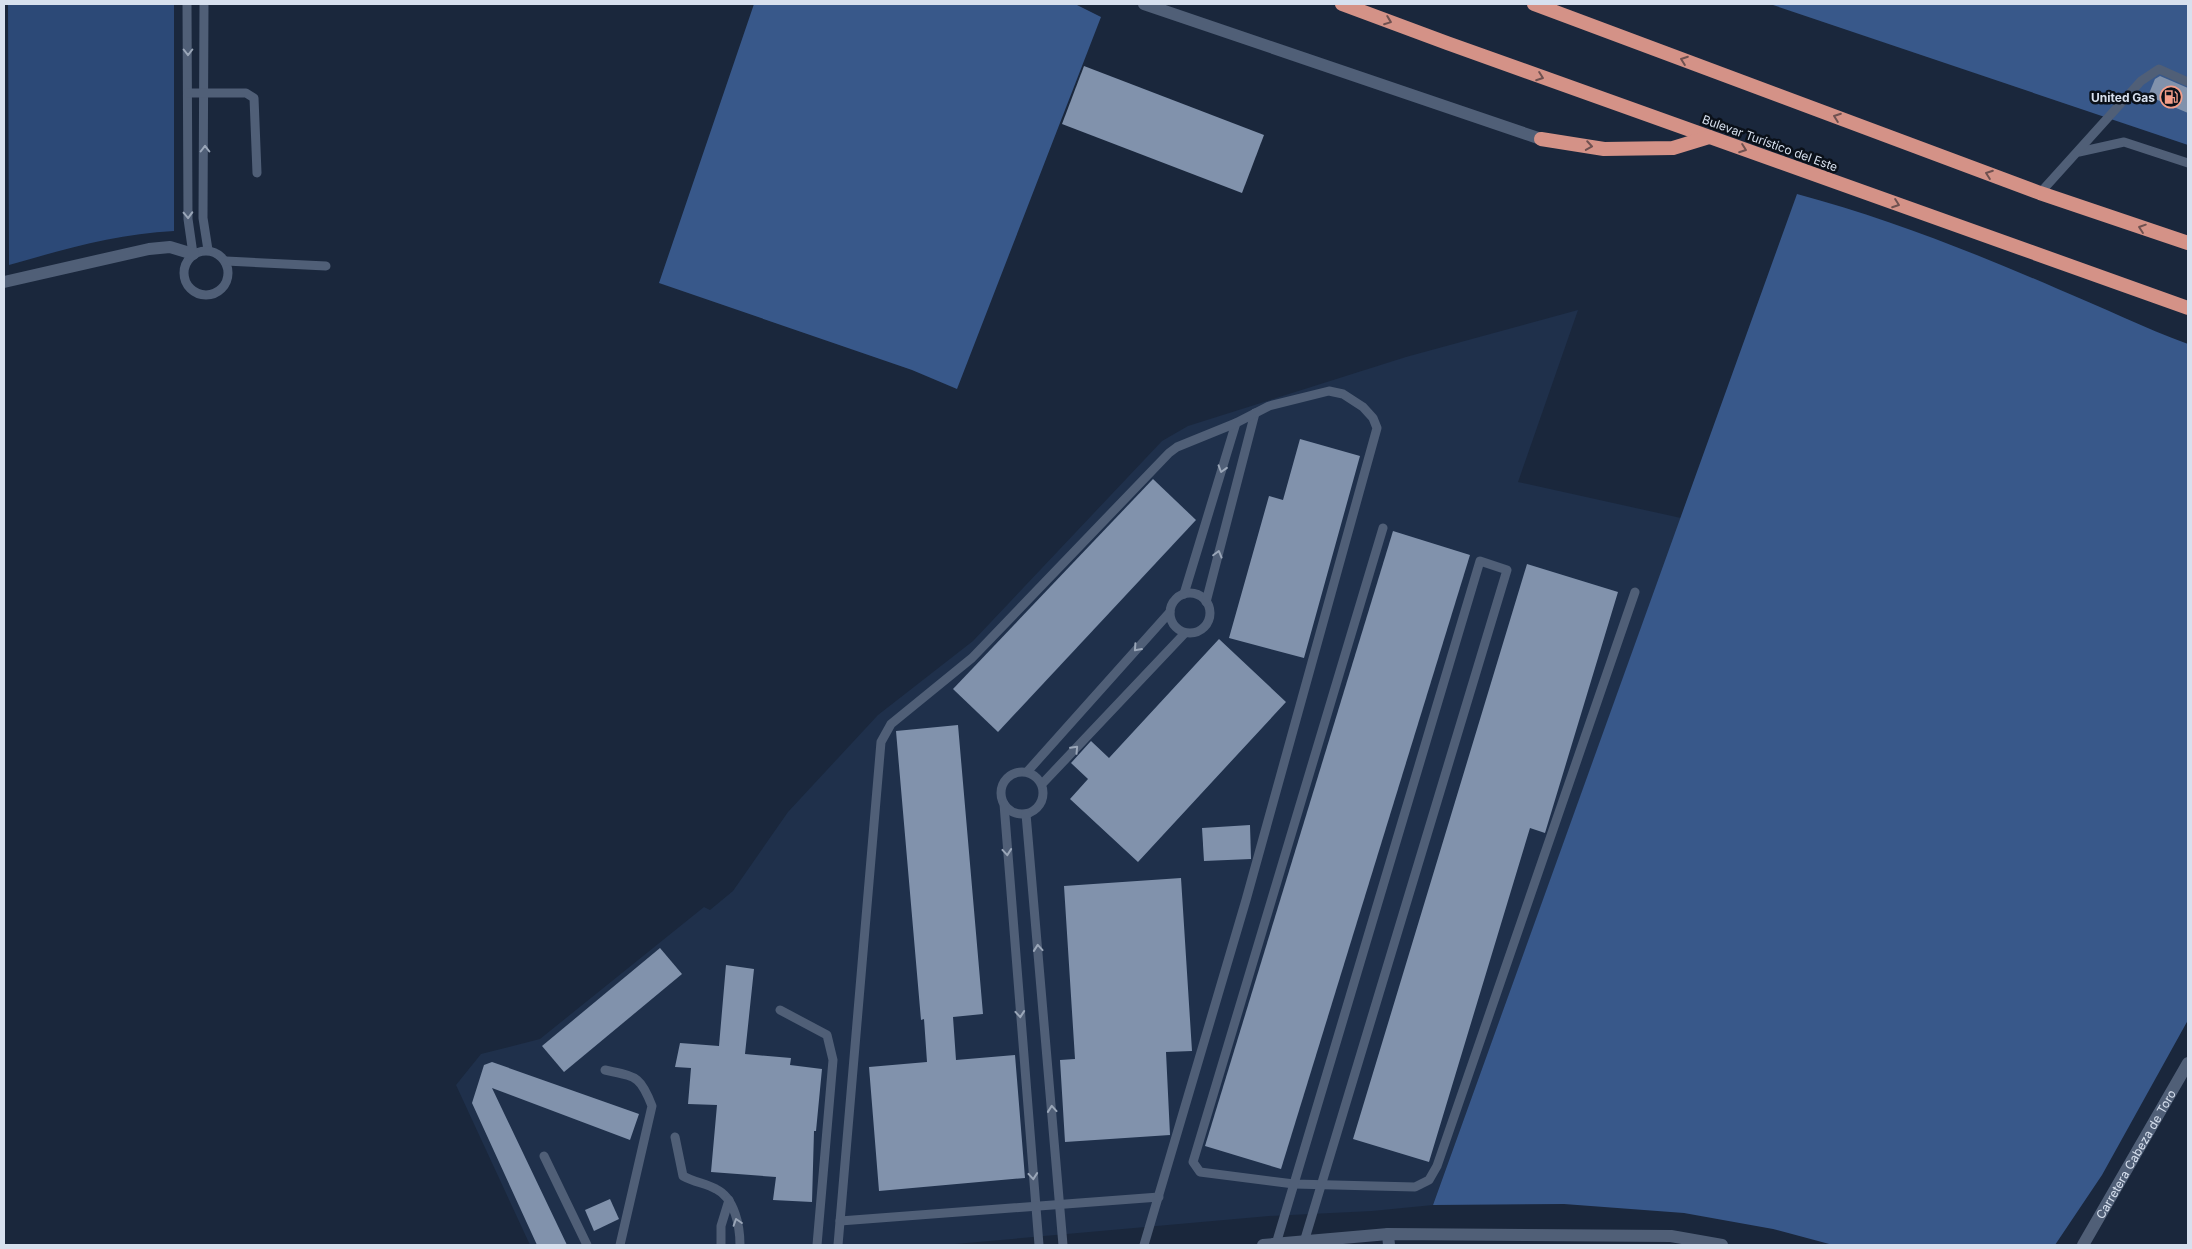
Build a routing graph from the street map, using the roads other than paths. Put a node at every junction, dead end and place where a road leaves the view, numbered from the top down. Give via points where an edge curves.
1 (187, 4) edge
2 (204, 4) edge
3 (1144, 4) edge
4 (1342, 4) edge
5 (1534, 4) edge
6 (2188, 82) edge
7 (188, 93) junction
8 (204, 93) junction
9 (1709, 137) junction
10 (1541, 139) joint
11 (2079, 152) junction
12 (2188, 163) edge
13 (257, 173) dead end
14 (2040, 193) junction
15 (2188, 243) edge
16 (208, 250) junction
17 (193, 254) junction
18 (226, 262) junction
19 (326, 266) dead end
20 (4, 282) edge
21 (2188, 308) edge
22 (1255, 413) junction
23 (1236, 423) junction
24 (1383, 528) dead end
25 (1635, 592) dead end
26 (1184, 594) junction
27 (1206, 602) junction
28 (1170, 612) junction
29 (1185, 633) junction
30 (1027, 772) junction
31 (1042, 784) junction
32 (1004, 804) junction
33 (1026, 814) junction
34 (780, 1010) dead end
35 (2188, 1063) edge
36 (605, 1070) dead end
37 (675, 1137) dead end
38 (544, 1156) dead end
39 (1294, 1184) junction
40 (1321, 1186) junction
41 (1159, 1197) junction
42 (729, 1200) junction
43 (1060, 1204) junction
44 (1036, 1206) junction
45 (840, 1221) junction
46 (1388, 1240) edge
47 (1469, 1240) edge
48 (1304, 1242) junction
49 (1276, 1244) edge
50 (587, 1245) edge
51 (620, 1245) edge
52 (721, 1245) edge
53 (740, 1245) edge
54 (817, 1245) edge
55 (838, 1245) edge
56 (1039, 1245) edge
57 (1064, 1245) edge
58 (1144, 1245) edge
59 (1263, 1245) edge
60 (1722, 1245) edge
61 (2083, 1245) edge

1 -> 7 lane
2 - 8 lane
3 - 10 street
4 -> 9 highway, Bulevar Turístico del Este
14 -> 5 highway
6 - 11 lane via 2159,69 2141,81
7 - 8 lane
7 -> 17 lane via 188,219
8 - 13 lane via 246,93 254,98
16 -> 8 lane via 203,218
10 -> 9 highway via 1604,149 1673,148
9 -> 21 highway, Bulevar Turístico del Este
11 - 12 lane via 2124,142
11 - 14 lane
15 -> 14 highway
16 - 17 lane
16 - 18 lane
17 - 18 lane via 185,266 185,280 188,287 201,294 215,293 226,283
17 - 20 street via 170,247 149,249
18 - 19 lane
22 - 23 lane
27 -> 22 lane
22 - 41 lane via 1269,406 1328,391 1343,394 1363,406 1377,428 1246,900
23 -> 26 lane
23 - 45 lane via 1169,453 972,658 891,724 881,742
24 - 39 lane via 1194,1162 1200,1172
25 - 40 lane via 1437,1166 1429,1180 1415,1187
26 - 27 lane via 1196,594
26 - 28 lane via 1174,601
27 - 29 lane via 1210,613 1206,625 1197,632
28 - 29 lane via 1173,625
28 -> 30 lane
31 -> 29 lane
30 - 31 lane
30 - 32 lane via 1013,774 1003,784 1001,797
31 - 33 lane via 1041,803
32 - 33 lane via 1013,812
32 -> 44 lane
43 -> 33 lane
34 - 54 lane via 827,1035 833,1060
35 - 61 street, Carretera Cabeza de Toro
36 - 51 lane via 631,1076 644,1086 652,1106
37 - 42 lane via 682,1176 717,1189
38 - 50 lane
39 - 40 lane
39 - 40 lane via 1480,561 1507,570
39 - 49 lane
40 - 48 lane
41 - 43 lane
41 - 58 lane
42 - 52 lane via 720,1226
53 -> 42 lane via 740,1228
43 - 44 lane
43 - 57 lane
44 - 45 lane
44 - 56 lane
45 - 55 lane
46 - 47 street
46 - 48 street
47 - 60 street via 1671,1236
48 - 49 street
49 - 59 street

